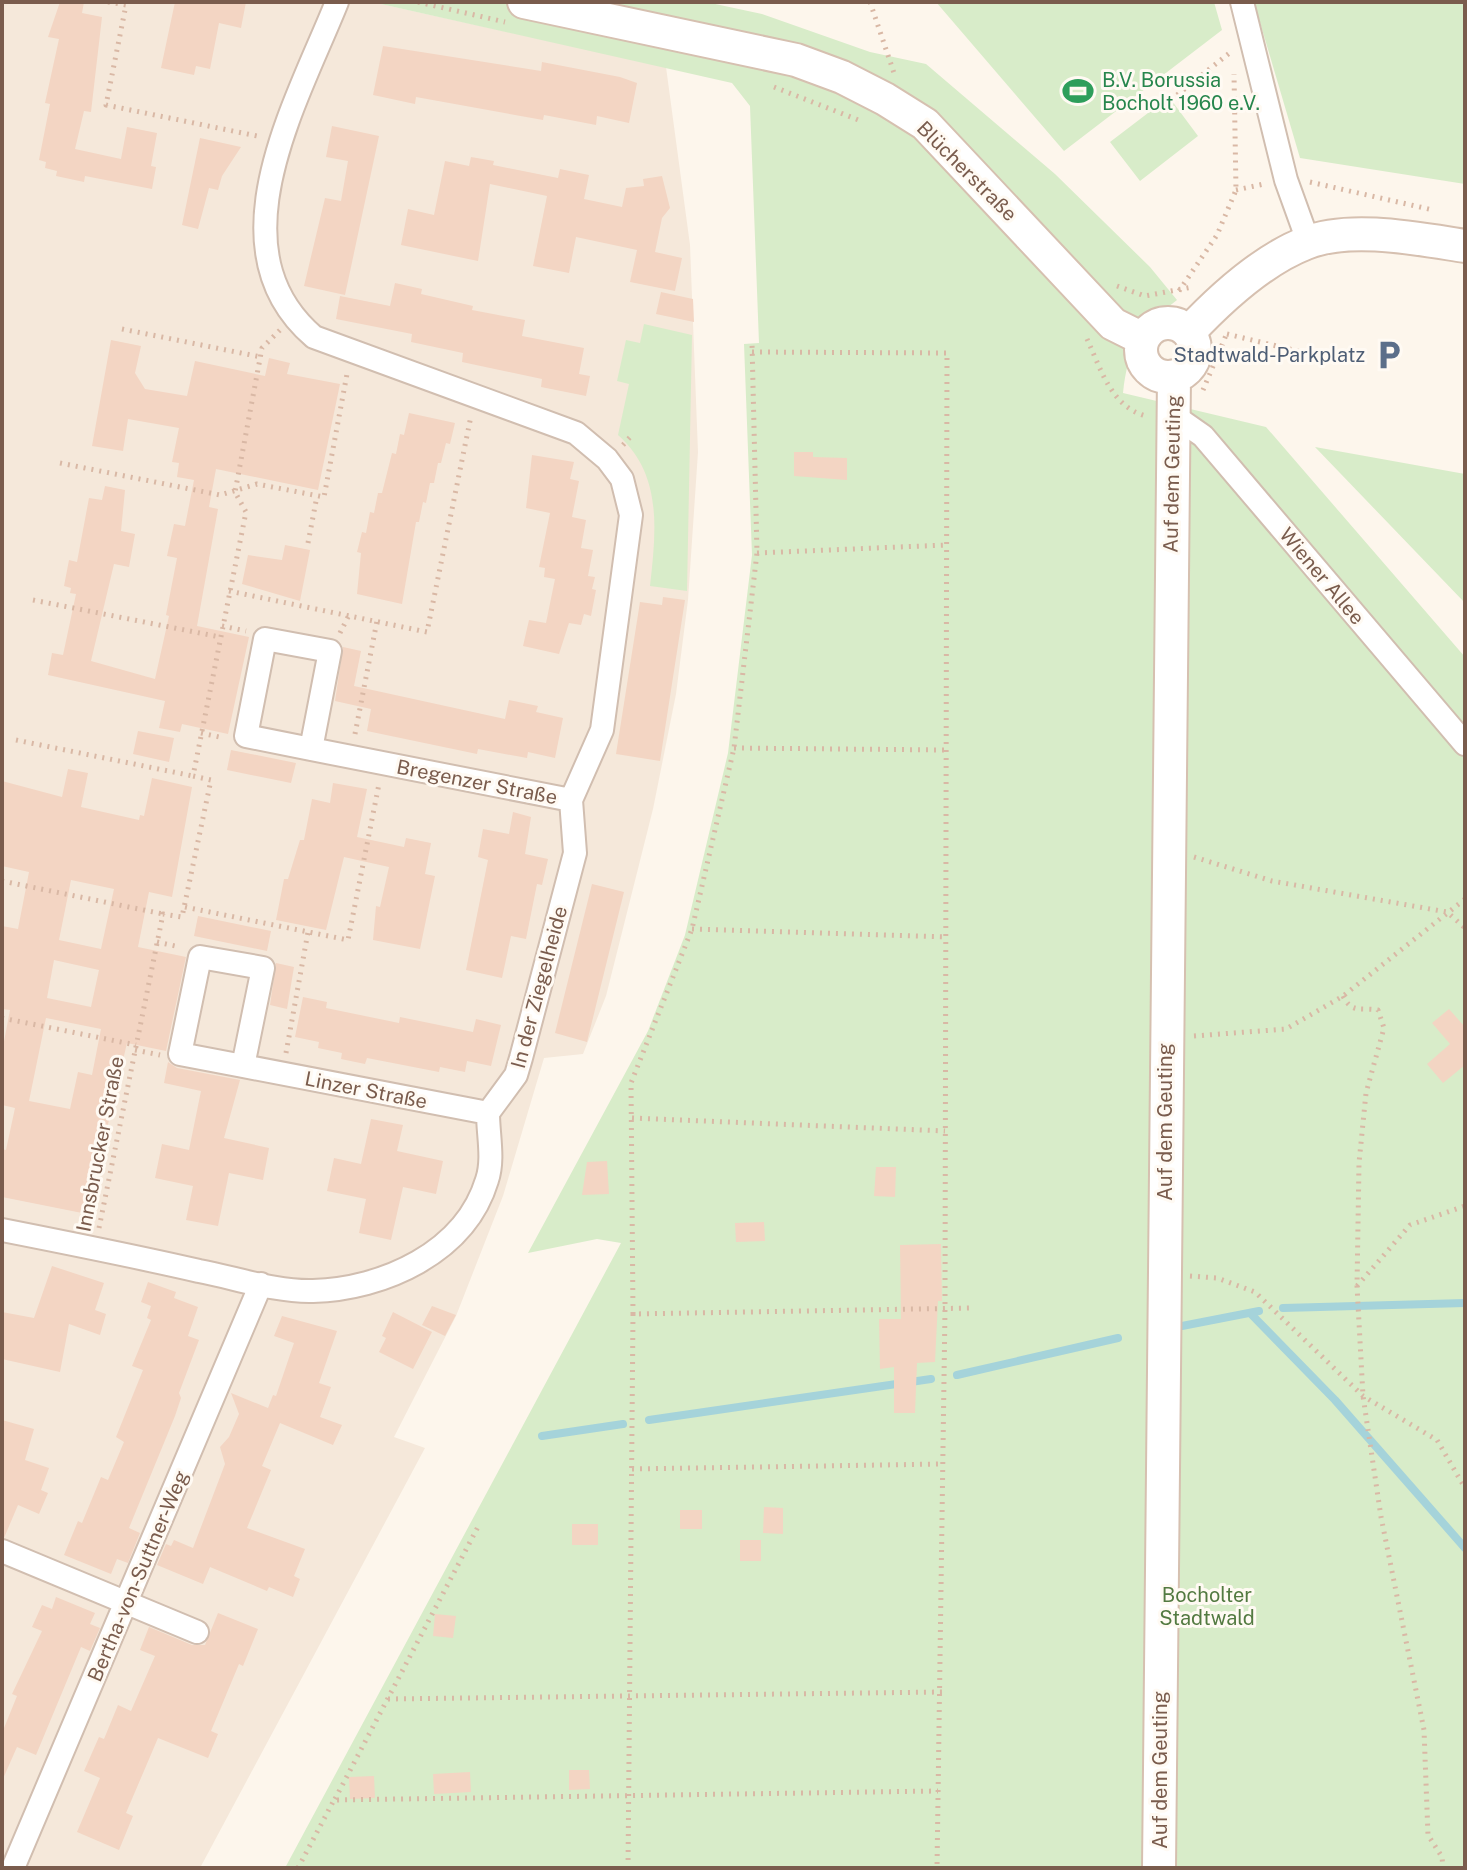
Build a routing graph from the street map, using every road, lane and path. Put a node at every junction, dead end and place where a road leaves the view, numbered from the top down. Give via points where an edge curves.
1 (108, 2) edge
2 (337, 2) edge
3 (418, 2) edge
4 (870, 2) edge
5 (1242, 2) edge
6 (518, 13) edge
7 (1231, 38) dead end
8 (1233, 50) junction
9 (895, 75) dead end
10 (759, 80) dead end
11 (1177, 95) dead end
12 (875, 127) dead end
13 (282, 142) junction
14 (1286, 180) junction
15 (1236, 190) junction
16 (1414, 206) dead end
17 (1308, 241) junction
18 (1465, 246) edge
19 (1179, 291) dead end
20 (293, 319) junction
21 (122, 329) dead end
22 (1082, 330) dead end
23 (1189, 332) junction
24 (1227, 334) dead end
25 (1143, 339) junction
26 (752, 343) dead end
27 (352, 351) junction
28 (752, 352) junction
29 (1345, 356) dead end
30 (261, 357) junction
31 (1174, 377) junction
32 (475, 395) junction
33 (1158, 416) junction
34 (60, 463) dead end
35 (235, 492) junction
36 (317, 496) junction
37 (308, 543) dead end
38 (947, 545) junction
39 (757, 553) junction
40 (229, 591) junction
41 (33, 600) dead end
42 (377, 621) junction
43 (220, 637) junction
44 (16, 740) dead end
45 (1465, 744) edge
46 (734, 748) junction
47 (311, 749) junction
48 (947, 750) junction
49 (350, 757) junction
50 (384, 764) junction
51 (193, 776) junction
52 (571, 800) junction
53 (1168, 850) junction
54 (2, 881) edge
55 (1465, 899) edge
56 (185, 907) junction
57 (1447, 912) junction
58 (163, 914) junction
59 (1465, 928) edge
60 (692, 929) junction
61 (308, 932) junction
62 (946, 937) junction
63 (1343, 996) junction
64 (2, 1018) edge
65 (1165, 1039) junction
66 (136, 1045) junction
67 (243, 1066) junction
68 (282, 1074) junction
69 (488, 1113) junction
70 (632, 1118) junction
71 (945, 1131) junction
72 (1465, 1206) edge
73 (2, 1230) edge
74 (95, 1248) junction
75 (1165, 1274) junction
76 (261, 1284) junction
77 (1357, 1286) junction
78 (974, 1308) dead end
79 (945, 1309) junction
80 (633, 1314) junction
81 (1363, 1396) junction
82 (943, 1464) junction
83 (632, 1469) junction
84 (1465, 1488) edge
85 (480, 1523) dead end
86 (2, 1551) edge
87 (127, 1603) junction
88 (197, 1632) dead end
89 (942, 1692) junction
90 (630, 1697) junction
91 (388, 1699) junction
92 (938, 1791) junction
93 (629, 1794) junction
94 (334, 1800) junction
95 (13, 1868) edge
96 (298, 1868) edge
97 (628, 1868) edge
98 (937, 1868) edge
99 (1159, 1868) edge
100 (1443, 1868) edge

1 - 13 path via 126,5 106,105
2 - 13 street, In der Ziegelheide
3 - 6 path
4 - 9 path
5 - 14 street
6 - 25 street, Blücherstraße via 796,60 885,99 925,124 1113,324
7 - 8 path
8 - 11 path
8 - 15 path
10 - 12 path
13 - 20 street, In der Ziegelheide via 264,215 271,281
14 - 15 path
14 - 16 path
14 - 17 street
15 - 19 path via 1217,235
17 - 18 street via 1392,236
17 - 23 street via 1273,260
20 - 27 street, In der Ziegelheide via 314,337
20 - 30 path via 262,348
21 - 30 path
22 - 33 path via 1121,403
23 - 25 street via 1163,323
23 - 31 street via 1195,356
24 - 29 path via 1310,354
25 - 31 street via 1145,364 1159,376
26 - 28 path
27 - 32 street, In der Ziegelheide
27 - 36 path via 324,497
28 - 38 path via 947,353
28 - 39 path
30 - 35 path
31 - 33 street, Auf dem Geuting
32 - 42 path via 427,632
32 - 52 street, In der Ziegelheide via 576,433 622,479 631,515 602,730
33 - 45 street, Wiener Allee via 1203,436
33 - 53 street, Auf dem Geuting
34 - 35 path via 220,495
35 - 36 path via 257,484
35 - 40 path via 246,512
36 - 37 path
38 - 39 path
38 - 48 path
39 - 46 path
40 - 42 path
40 - 43 path
41 - 43 path
42 - 49 path
43 - 51 path
44 - 51 path
46 - 48 path
46 - 60 path
47 - 47 street, Bregenzer Straße via 246,736 265,639 330,651
47 - 49 street, Bregenzer Straße
48 - 62 path
49 - 50 street, Bregenzer Straße
50 - 52 street, Bregenzer Straße
50 - 61 path, Bregenzer Straße via 348,940
51 - 56 path via 211,780
52 - 69 street, In der Ziegelheide via 575,853 554,937 516,1075
53 - 57 path via 1272,881
53 - 65 street, Auf dem Geuting
54 - 58 path
55 - 57 path
56 - 58 path via 182,917
56 - 61 path, Bregenzer Straße
57 - 59 path
57 - 63 path
58 - 66 path, Innsbrucker Straße
60 - 62 path
60 - 70 path via 631,1083
61 - 68 path
62 - 71 path
63 - 65 path via 1286,1029
63 - 77 path via 1356,1011 1378,1010 1384,1028 1366,1093
64 - 66 path, Innsbrucker Straße
65 - 75 street, Auf dem Geuting
66 - 74 path, Innsbrucker Straße
67 - 67 street, Linzer Straße via 180,1054 200,957 263,968
67 - 68 street, Linzer Straße
68 - 69 street, Linzer Straße
69 - 76 street via 487,1180 472,1211 436,1252 360,1287 310,1291
70 - 71 path
70 - 80 path
71 - 79 path
72 - 77 path via 1410,1225
73 - 74 street
74 - 76 street
75 - 81 path via 1217,1278 1255,1292
75 - 99 street, Auf dem Geuting
76 - 87 street, Bertha-von-Suttner-Weg
77 - 81 path
78 - 79 path
79 - 80 path
79 - 82 path
80 - 83 path
81 - 84 path via 1437,1440
81 - 100 path via 1368,1447 1424,1730 1428,1835
82 - 83 path
82 - 89 path
83 - 90 path
85 - 91 path
86 - 87 street
87 - 88 street
87 - 95 street, Bertha-von-Suttner-Weg
89 - 90 path
89 - 92 path
90 - 91 path
90 - 93 path
91 - 94 path
92 - 93 path
92 - 98 path
93 - 94 path
93 - 97 path
94 - 96 path

